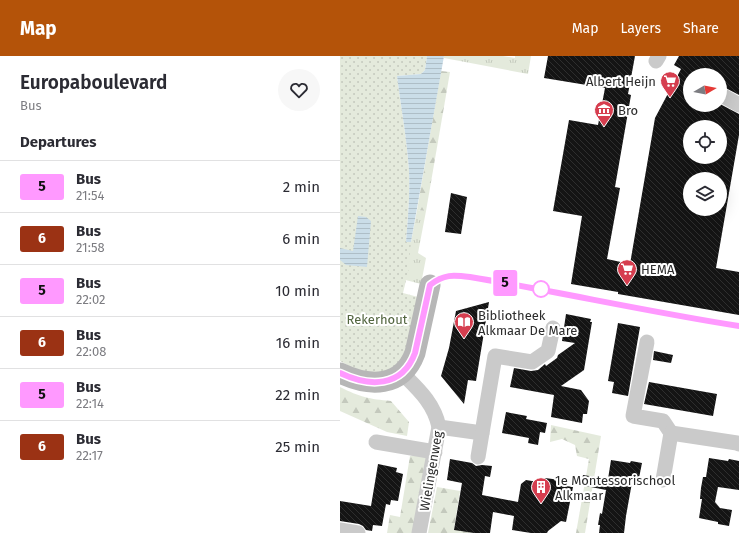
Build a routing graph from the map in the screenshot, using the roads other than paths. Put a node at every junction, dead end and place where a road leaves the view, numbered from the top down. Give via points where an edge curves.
1 (727, 98) edge
2 (739, 105) edge
3 (430, 285) dead end
4 (553, 328) dead end
5 (647, 342) dead end
6 (340, 373) edge
7 (402, 373) junction
8 (439, 427) junction
9 (482, 433) junction
10 (671, 433) junction
11 (376, 442) dead end
12 (739, 444) edge
13 (435, 452) junction
14 (478, 457) dead end
15 (662, 480) dead end
16 (340, 530) edge
17 (358, 533) edge
18 (419, 533) edge

1 - 2 street
3 - 7 street via 415,353
4 - 9 street via 548,351 532,362 495,356
5 - 10 street via 633,416 663,421
6 - 7 street via 372,383 389,380
7 - 8 street, Wielingenweg via 431,405
8 - 9 street
8 - 13 street, Wielingenweg
9 - 14 street
10 - 12 street
10 - 15 street
11 - 13 street
13 - 18 street, Wielingenweg
16 - 17 street

